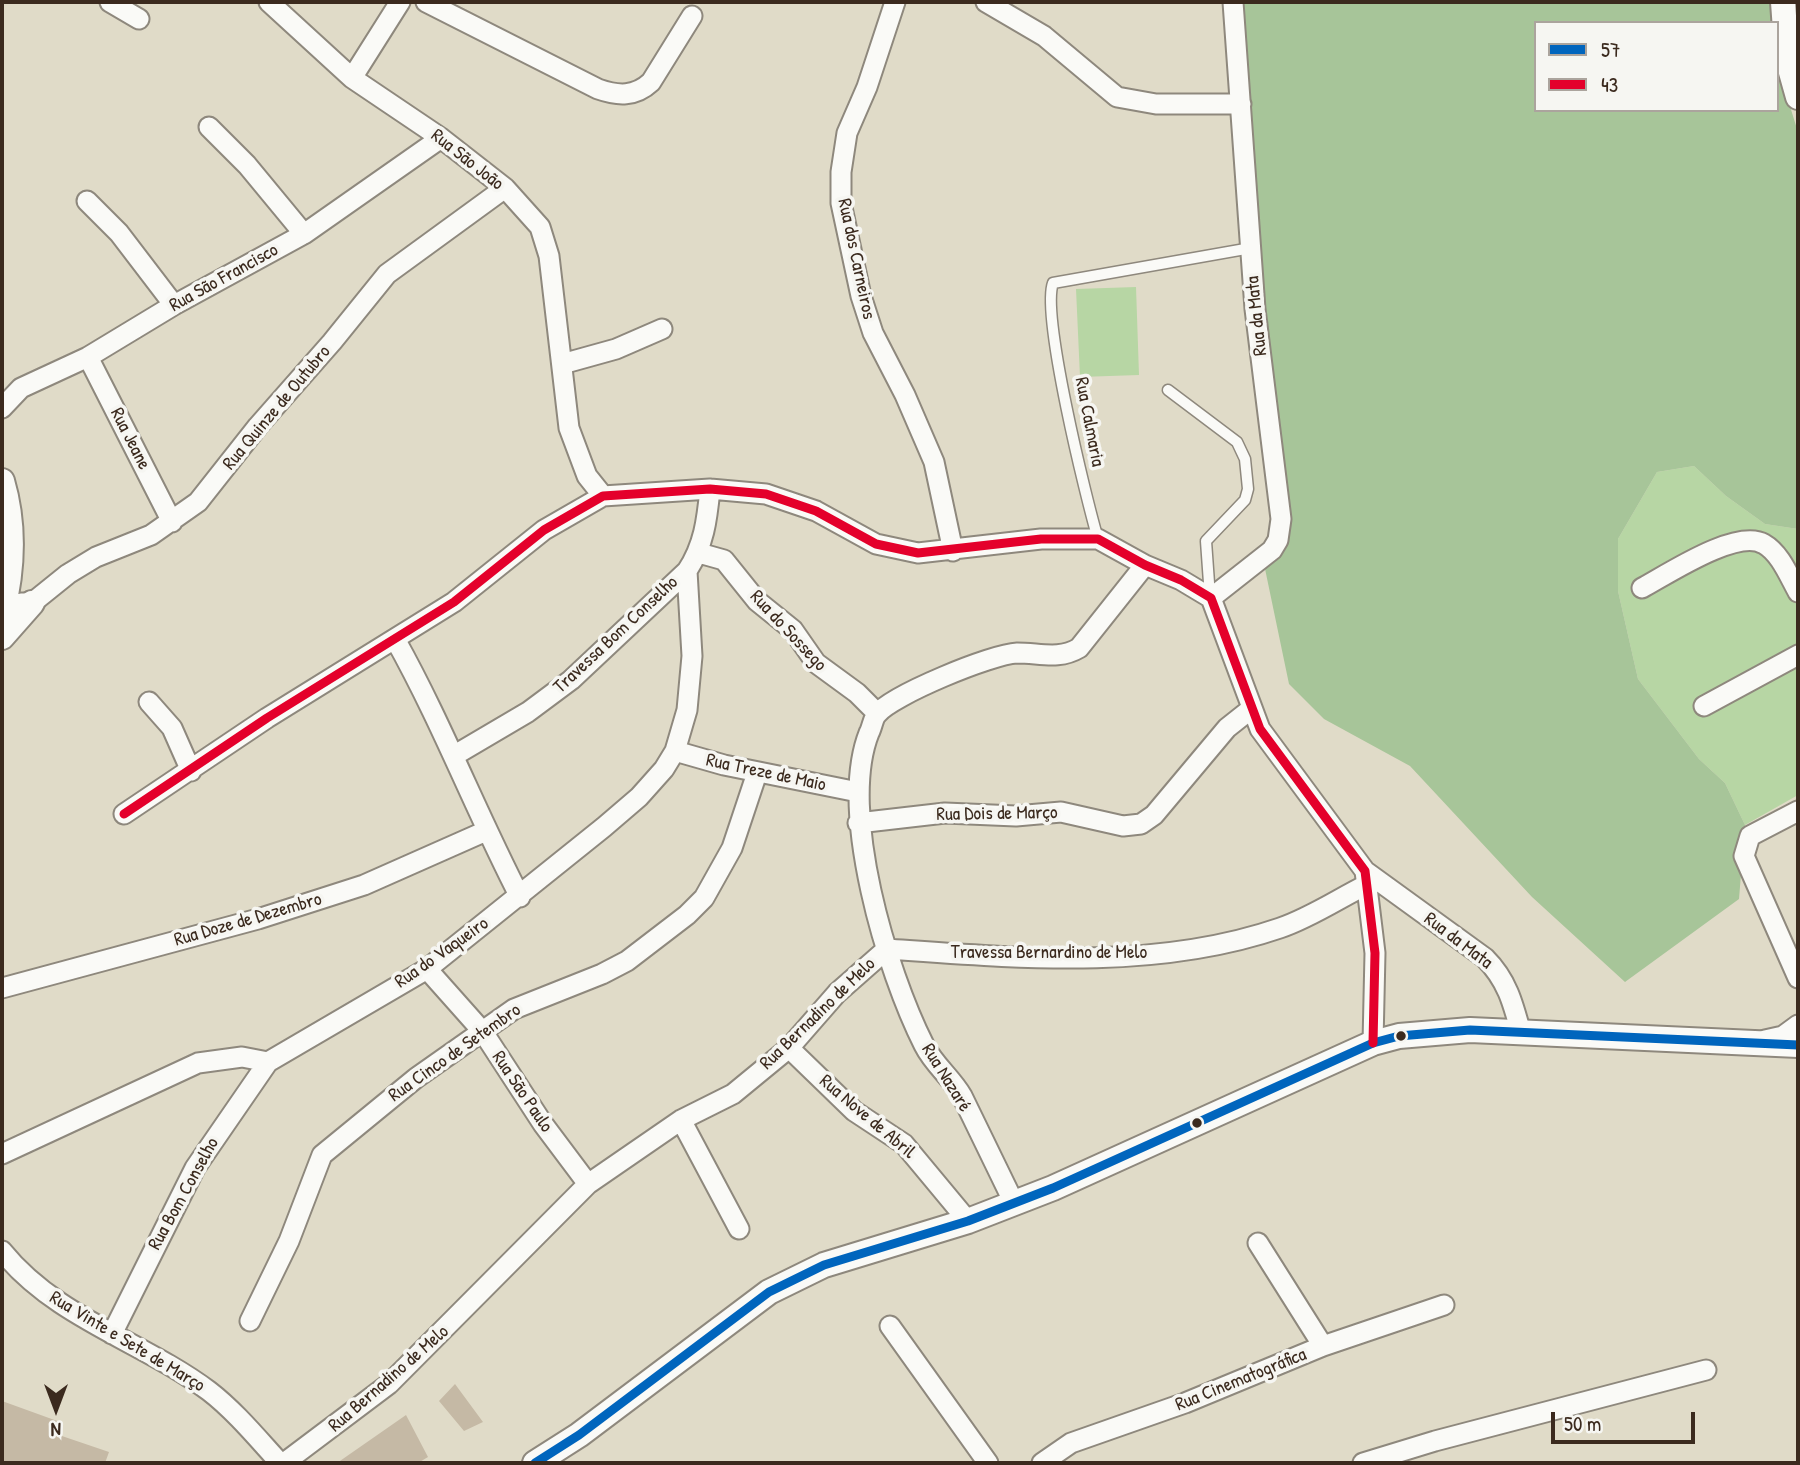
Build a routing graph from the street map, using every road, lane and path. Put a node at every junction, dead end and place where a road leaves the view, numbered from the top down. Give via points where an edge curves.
1 (110, 2) edge
2 (269, 2) edge
3 (400, 2) edge
4 (426, 2) edge
5 (895, 2) edge
6 (986, 2) edge
7 (1233, 2) edge
8 (1783, 2) edge
9 (692, 16) dead end
10 (139, 19) dead end
11 (352, 78) junction
12 (1798, 97) edge
13 (1241, 104) junction
14 (209, 127) dead end
15 (441, 138) junction
16 (505, 188) junction
17 (87, 201) dead end
18 (304, 234) junction
19 (1251, 248) junction
20 (174, 306) junction
21 (662, 329) dead end
22 (88, 357) junction
23 (562, 364) junction
24 (1168, 390) dead end
25 (2, 408) edge
26 (2, 481) edge
27 (710, 489) junction
28 (603, 496) junction
29 (172, 522) junction
30 (1098, 539) junction
31 (953, 551) junction
32 (699, 552) junction
33 (1145, 565) junction
34 (687, 570) junction
35 (1642, 588) dead end
36 (1798, 591) edge
37 (1210, 598) junction
38 (32, 603) junction
39 (3, 605) edge
40 (2, 637) edge
41 (395, 639) junction
42 (1798, 655) edge
43 (149, 702) dead end
44 (1704, 706) dead end
45 (1251, 709) junction
46 (877, 713) junction
47 (675, 751) junction
48 (455, 755) junction
49 (191, 771) junction
50 (757, 773) junction
51 (858, 792) junction
52 (1798, 811) edge
53 (124, 814) dead end
54 (859, 823) junction
55 (486, 831) junction
56 (1365, 878) junction
57 (520, 897) junction
58 (887, 949) junction
59 (427, 969) junction
60 (1798, 978) edge
61 (2, 988) edge
62 (483, 1032) junction
63 (1521, 1033) junction
64 (1796, 1039) edge
65 (1373, 1043) junction
66 (789, 1048) junction
67 (268, 1062) junction
68 (681, 1121) junction
69 (2, 1154) edge
70 (588, 1184) junction
71 (1014, 1203) junction
72 (968, 1221) junction
73 (739, 1229) dead end
74 (1258, 1243) dead end
75 (2, 1251) edge
76 (1444, 1305) dead end
77 (250, 1321) dead end
78 (890, 1326) dead end
79 (112, 1334) junction
80 (1323, 1346) junction
81 (1706, 1370) dead end
82 (282, 1463) edge
83 (535, 1463) edge
84 (988, 1463) edge
85 (1042, 1463) edge
86 (1363, 1463) edge

1 - 10 street
2 - 11 street, Rua São João
3 - 11 street
4 - 9 street via 598,89 621,94 643,90 651,82
5 - 31 street, Rua dos Carneiros via 847,133 841,203 861,296 873,333 934,463
6 - 13 street via 1044,36 1117,97 1156,104
7 - 13 street, Rua da Mata
8 - 12 street via 1787,58
11 - 15 street, Rua São João
13 - 19 street, Rua da Mata
14 - 18 street
15 - 16 street, Rua São João
15 - 18 street, Rua São Francisco
16 - 23 street, Rua São João via 545,238
16 - 29 street, Rua Quinze de Outubro via 387,274 198,502
17 - 20 street via 120,233
18 - 20 street, Rua São Francisco
19 - 30 lane, Rua Calmaria via 1053,283 1050,310
19 - 37 street, Rua da Mata via 1280,529 1272,550
20 - 22 street, Rua São Francisco
21 - 23 street via 616,349
22 - 25 street, Rua São Francisco via 21,388
22 - 29 street, Rua Jeane
23 - 28 street, Rua São João via 569,428 578,458
24 - 37 lane via 1237,442 1245,459 1245,500 1206,541
26 - 39 street via 12,555
27 - 28 street
27 - 31 street via 789,500 898,551
27 - 32 street
28 - 41 street via 544,530 454,602
29 - 38 street, Rua Quinze de Outubro via 96,557
30 - 31 street via 1041,539
30 - 33 street
32 - 34 street, Travessa Bom Conselho
32 - 46 street, Rua do Sossego via 724,560 757,601 793,630 816,663
33 - 37 street
33 - 46 street via 1079,648 1069,654 1016,653 989,659 927,685
34 - 47 street, Rua do Vaqueiro via 692,656 687,710
34 - 48 street, Travessa Bom Conselho via 571,680 528,712
35 - 36 street via 1740,540 1756,540 1767,545
37 - 45 street
38 - 39 street
38 - 40 street
41 - 48 street
41 - 49 street
42 - 44 street
43 - 49 street via 172,728
45 - 54 street, Rua Dois de Março via 1227,728 1154,815 1141,824 1123,826 1061,812 1016,816 945,813
45 - 56 street via 1270,747
46 - 51 street, Rua Bernadino de Melo via 866,741
47 - 50 street, Rua Treze de Maio
47 - 57 street, Rua do Vaqueiro via 639,797
48 - 55 street
49 - 53 street
50 - 51 street, Rua Treze de Maio
50 - 62 street, Rua Cinco de Setembro via 732,848 704,898 687,915 627,961 514,1009
51 - 54 street, Rua Bernadino de Melo
52 - 60 street via 1750,836 1744,856
54 - 58 street, Rua Bernadino de Melo
55 - 57 street
55 - 61 street, Rua Doze de Dezembro via 364,885 258,919
56 - 58 street, Travessa Bernardino de Melo via 1283,928 1157,954 1034,957
56 - 63 street, Rua da Mata via 1485,958 1510,990
56 - 65 street via 1375,953
57 - 59 street, Rua do Vaqueiro
58 - 66 street, Rua Bernadino de Melo via 837,993
58 - 71 street, Rua Nazaré via 924,1046 954,1082
59 - 62 street, Rua São Paulo
59 - 67 street, Rua do Vaqueiro
62 - 70 street, Rua São Paulo
62 - 77 street, Rua Cinco de Setembro via 416,1077 322,1155 289,1241
63 - 64 street via 1756,1042
63 - 65 street via 1430,1032
65 - 71 street
66 - 68 street, Rua Bernadino de Melo via 733,1094
66 - 72 street, Rua Nove de Abril via 854,1111 904,1144
67 - 69 street via 242,1057 198,1063
67 - 79 street, Rua Bom Conselho via 195,1168
68 - 70 street, Rua Bernadino de Melo
68 - 73 street
70 - 82 street, Rua Bernadino de Melo via 389,1384
71 - 72 street
72 - 83 street via 791,1278
74 - 80 street
75 - 79 street, Rua Vinte e Sete de Março via 23,1276 60,1304
76 - 80 street, Rua Cinematográfica
78 - 84 street
79 - 82 street, Rua Vinte e Sete de Março via 211,1392
80 - 85 street, Rua Cinematográfica via 1185,1403 1071,1443
81 - 86 street

